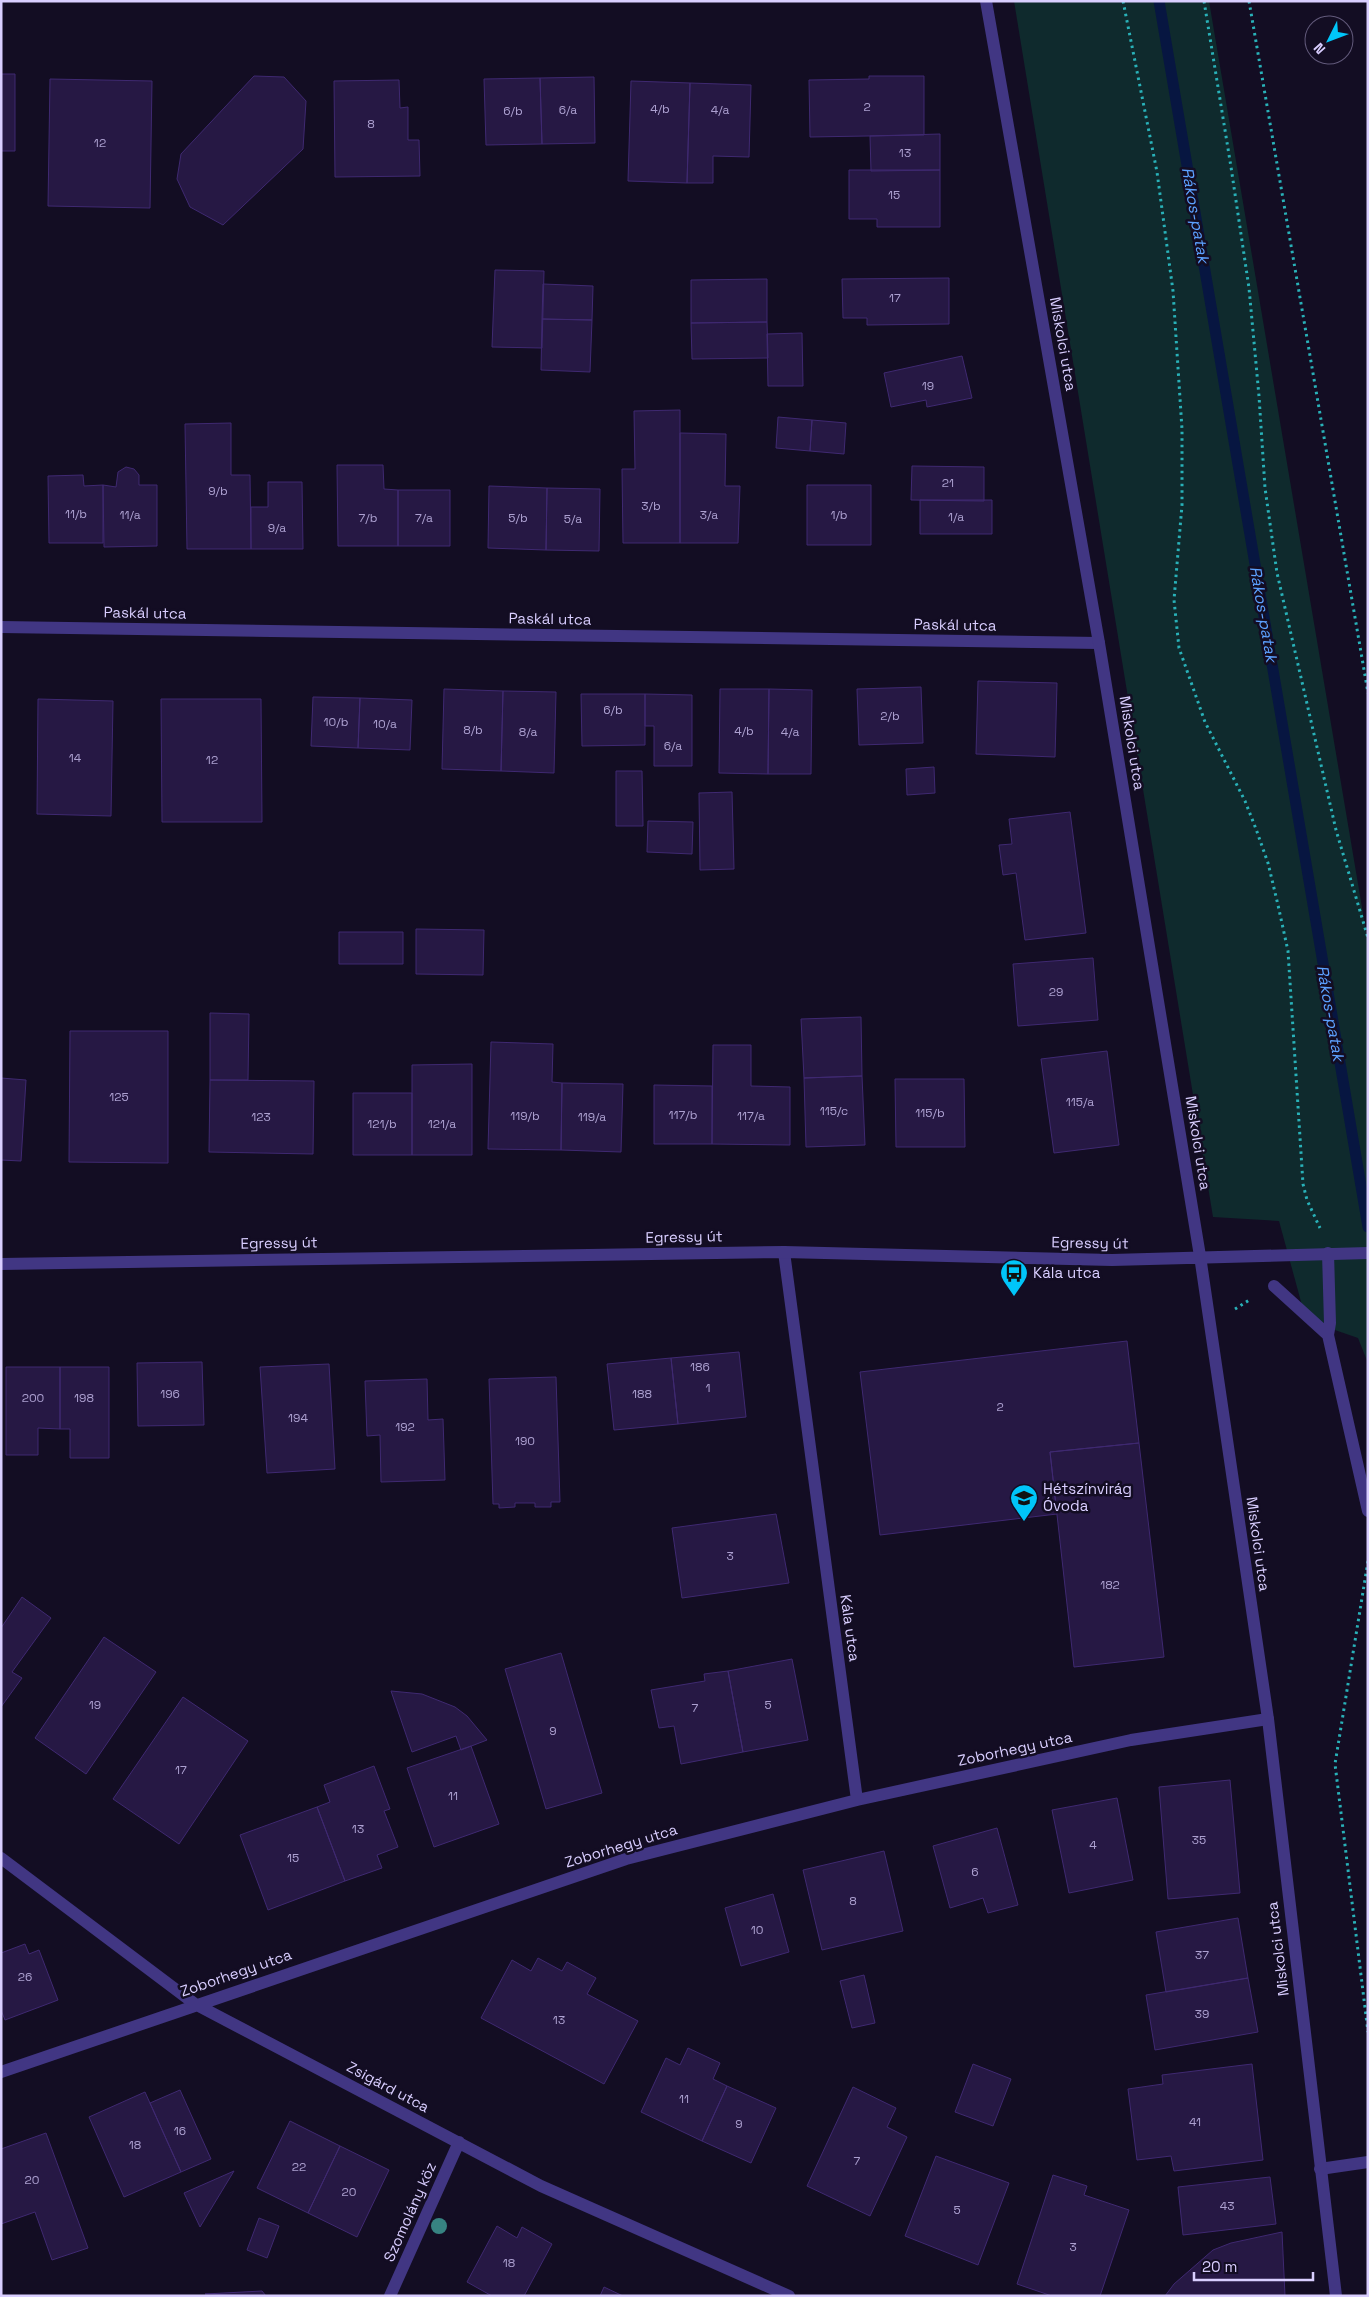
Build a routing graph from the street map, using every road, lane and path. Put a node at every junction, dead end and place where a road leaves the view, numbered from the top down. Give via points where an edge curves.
1 (986, 1) edge
2 (1123, 1) edge
3 (1204, 1) edge
4 (1249, 1) edge
5 (1, 627) edge
6 (1099, 643) junction
7 (1368, 693) edge
8 (1368, 938) edge
9 (784, 1252) junction
10 (1333, 1253) junction
11 (1368, 1253) edge
12 (1200, 1256) junction
13 (1, 1264) edge
14 (1274, 1286) joint
15 (1209, 1325) junction
16 (1328, 1335) junction
17 (1368, 1511) edge
18 (1368, 1561) edge
19 (1268, 1718) junction
20 (857, 1800) junction
21 (1, 1858) edge
22 (195, 2004) junction
23 (1368, 2032) edge
24 (1, 2072) edge
25 (459, 2142) junction
26 (1368, 2162) edge
27 (1320, 2169) junction
28 (390, 2296) edge
29 (789, 2296) edge
30 (1336, 2296) edge

1 - 6 street, Miskolci utca
2 - 10 path via 1157,172 1174,301 1182,429 1182,504 1174,600 1178,648 1205,722 1245,801 1276,897 1288,951 1303,1184
3 - 8 path via 1249,288 1264,488 1277,573 1336,830
4 - 7 path
5 - 6 street, Paskál utca
6 - 12 street, Miskolci utca
9 - 12 street, Egressy út via 1112,1260
9 - 13 street, Egressy út
9 - 20 street, Kála utca
10 - 11 street, Egressy út
10 - 12 street, Egressy út
10 - 16 street
12 - 15 street, Miskolci utca
14 - 15 path
14 - 16 street
15 - 19 street, Miskolci utca
16 - 17 street
18 - 23 path via 1335,1764
19 - 20 street, Zoborhegy utca via 1131,1740
19 - 27 street, Miskolci utca
20 - 22 street, Zoborhegy utca via 626,1859
21 - 22 street, Zsigárd utca
22 - 24 street, Zoborhegy utca
22 - 25 street, Zsigárd utca
25 - 28 street, Szomolány köz
25 - 29 street, Zsigárd utca via 541,2186
26 - 27 street
27 - 30 street, Miskolci utca

